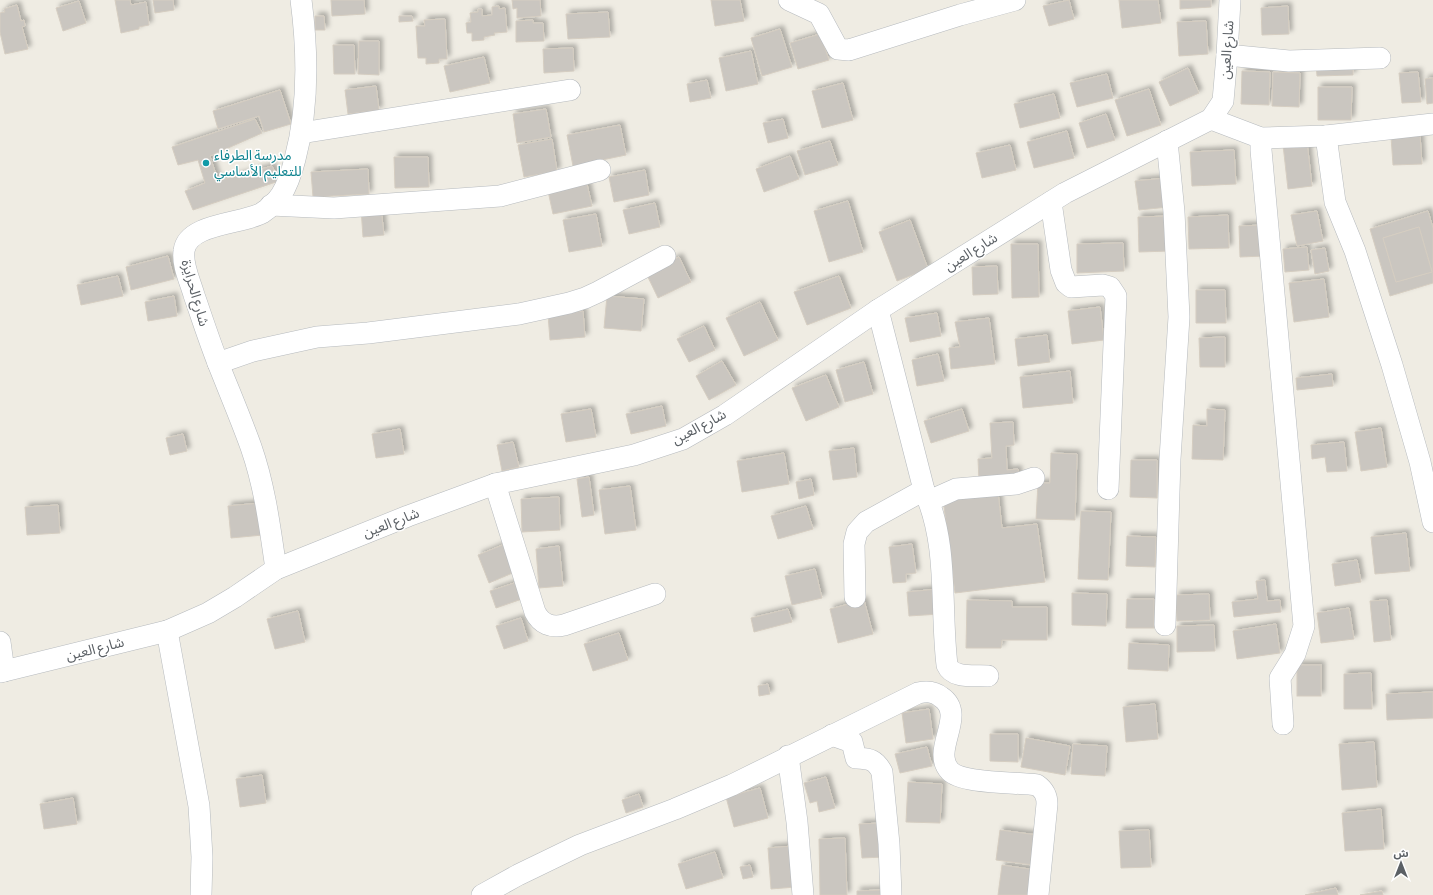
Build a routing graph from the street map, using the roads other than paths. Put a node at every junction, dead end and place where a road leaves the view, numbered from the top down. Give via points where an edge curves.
1 (301, 0) edge
2 (789, 0) edge
3 (1015, 0) edge
4 (1230, 0) edge
5 (1227, 55) junction
6 (1380, 58) dead end
7 (570, 90) dead end
8 (1211, 119) junction
9 (1433, 124) edge
10 (301, 133) junction
11 (1326, 136) junction
12 (1261, 138) junction
13 (1167, 141) junction
14 (600, 170) dead end
15 (1051, 202) junction
16 (271, 205) junction
17 (665, 256) dead end
18 (878, 310) junction
19 (218, 363) junction
20 (1034, 478) dead end
21 (495, 484) junction
22 (1108, 490) dead end
23 (927, 495) junction
24 (1433, 522) edge
25 (276, 569) junction
26 (656, 594) dead end
27 (855, 597) dead end
28 (1165, 625) dead end
29 (167, 631) junction
30 (0, 642) edge
31 (2, 672) edge
32 (988, 676) dead end
33 (1283, 724) dead end
34 (832, 735) junction
35 (788, 756) junction
36 (487, 894) edge
37 (200, 895) edge
38 (803, 895) edge
39 (891, 895) edge
40 (1038, 895) edge

1 - 10 street, شارع الحرايزة via 305,29 306,89
2 - 3 street via 819,14 838,49 849,50
4 - 5 street, شارع العين
5 - 6 street via 1290,61
5 - 8 street, شارع العين via 1223,101
7 - 10 street
8 - 12 street
8 - 13 street, شارع العين
9 - 11 street
10 - 16 street, شارع الحرايزة via 291,174 281,196
11 - 12 street
11 - 24 street via 1334,202 1355,251 1392,365 1420,462
12 - 33 street via 1304,626 1295,654 1280,678
13 - 15 street, شارع العين
13 - 28 street via 1174,212 1179,317 1170,459
14 - 16 street via 500,196 334,208
15 - 18 street, شارع العين
15 - 22 street via 1060,262 1066,283 1071,287 1110,287 1116,296
16 - 19 street, شارع الحرايزة via 261,213 202,231 189,238 184,249 184,262
17 - 19 street via 598,292 569,303 519,314 317,337 254,351
18 - 21 street, شارع العين via 725,415 683,439 634,455
18 - 23 street
19 - 25 street, شارع الحرايزة via 261,478
20 - 23 street via 1016,484 956,489
21 - 25 street, شارع العين
21 - 26 street via 535,612 542,622 553,626 564,625
23 - 27 street via 866,522 857,532 854,538
23 - 32 street via 939,538 947,665 957,674
25 - 29 street, شارع العين via 208,613
29 - 31 street, شارع العين
29 - 37 street via 199,806 202,857
30 - 31 street
34 - 35 street
34 - 39 street via 852,742 856,758 871,759 878,764 882,772
34 - 40 street via 918,693 931,692 943,698 951,713 944,753 946,766 950,771 961,778 1037,785 1045,792 1047,804
35 - 36 street via 704,798 574,847
35 - 38 street

